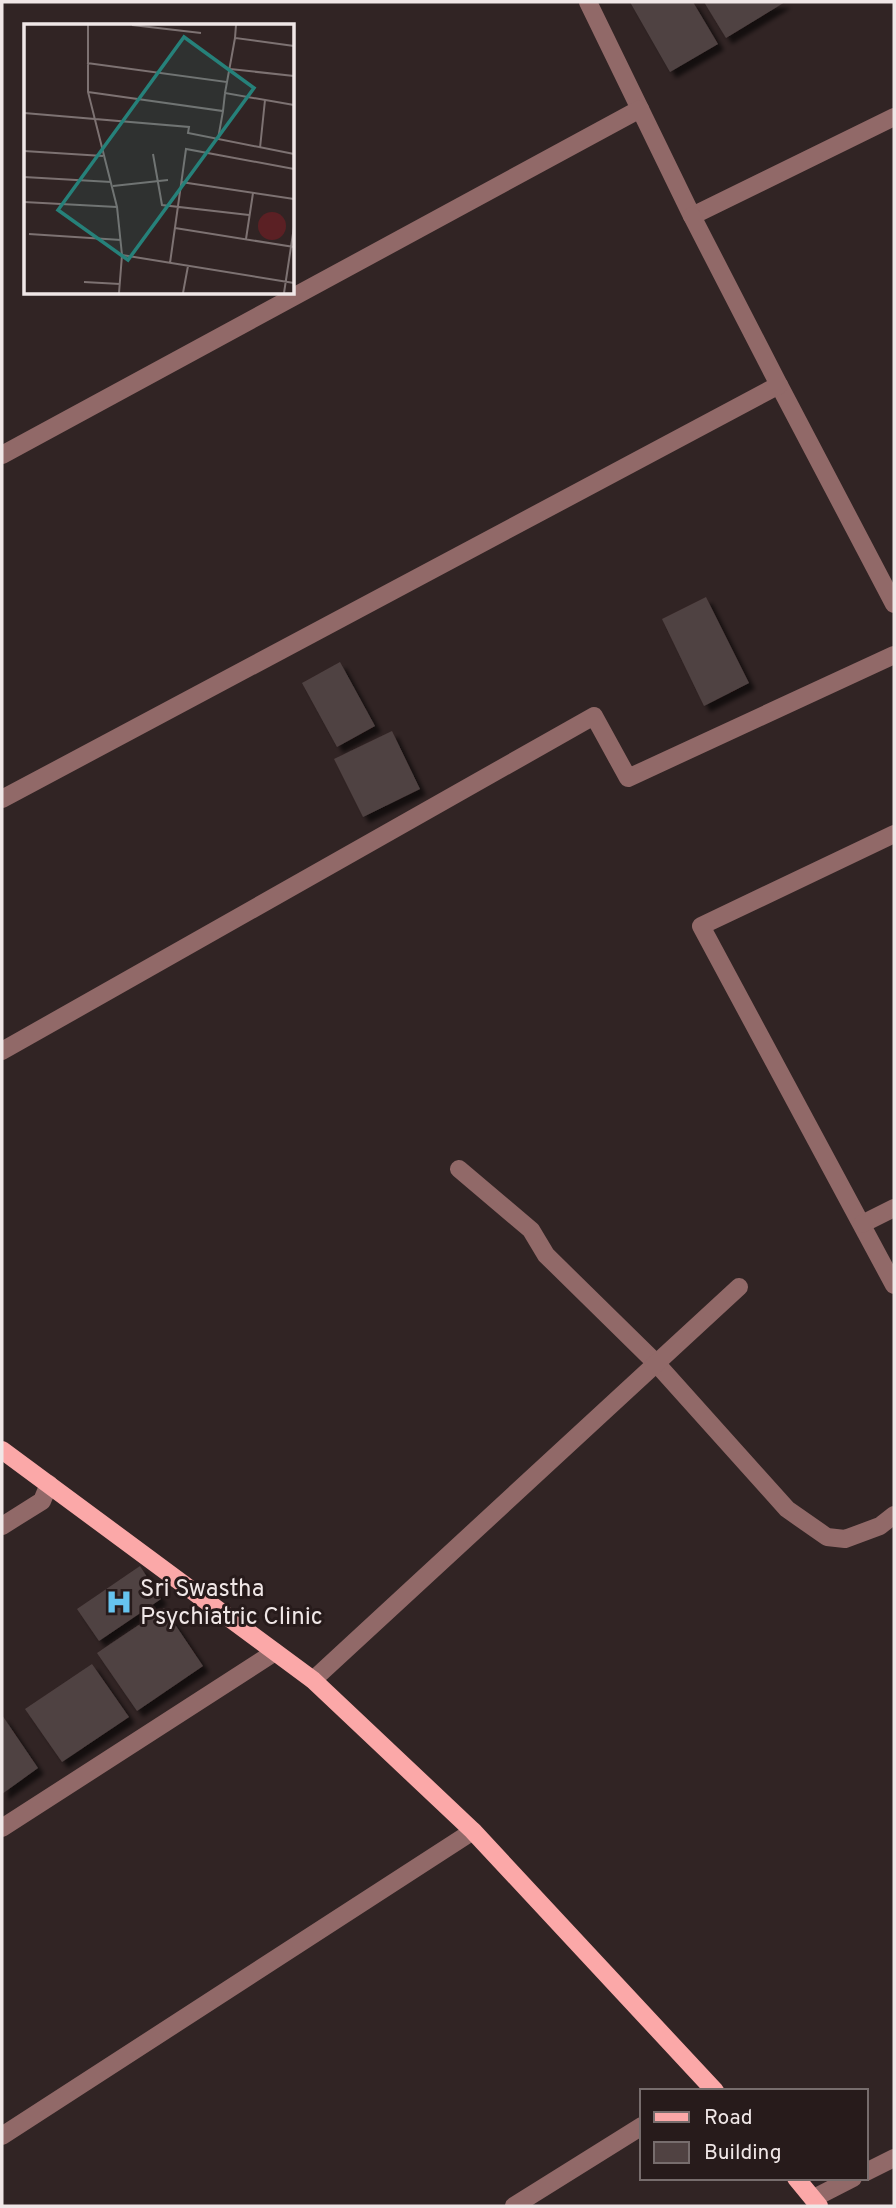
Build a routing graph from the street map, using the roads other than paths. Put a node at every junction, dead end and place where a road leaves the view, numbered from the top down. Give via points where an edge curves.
1 (587, 2) edge
2 (640, 109) junction
3 (894, 117) edge
4 (692, 216) junction
5 (779, 385) junction
6 (2, 455) edge
7 (894, 604) edge
8 (894, 655) edge
9 (2, 799) edge
10 (894, 834) edge
11 (2, 1051) edge
12 (459, 1169) dead end
13 (894, 1208) edge
14 (862, 1224) junction
15 (894, 1285) edge
16 (739, 1287) dead end
17 (656, 1363) junction
18 (2, 1450) edge
19 (49, 1484) junction
20 (894, 1515) edge
21 (2, 1526) edge
22 (275, 1652) junction
23 (313, 1681) junction
24 (2, 1828) edge
25 (473, 1831) junction
26 (707, 2089) edge
27 (640, 2127) edge
28 (2, 2136) edge
29 (894, 2158) edge
30 (868, 2171) edge
31 (798, 2180) edge
32 (850, 2180) edge
33 (816, 2202) edge
34 (514, 2206) edge

1 - 2 street
2 - 4 street
2 - 6 street
3 - 4 street
4 - 5 street
5 - 7 street
5 - 9 street
8 - 11 street via 628,778 594,716
10 - 14 street via 701,926
12 - 17 street via 531,1230 545,1255
13 - 14 street
14 - 15 street
16 - 17 street
17 - 20 street via 787,1509 827,1537 845,1539 880,1526
17 - 23 street
18 - 19 main road
19 - 21 street via 42,1501
19 - 22 main road
22 - 23 main road
22 - 24 street
23 - 25 main road
25 - 26 main road
25 - 28 street
27 - 34 street
29 - 30 street
31 - 33 main road
32 - 33 street

